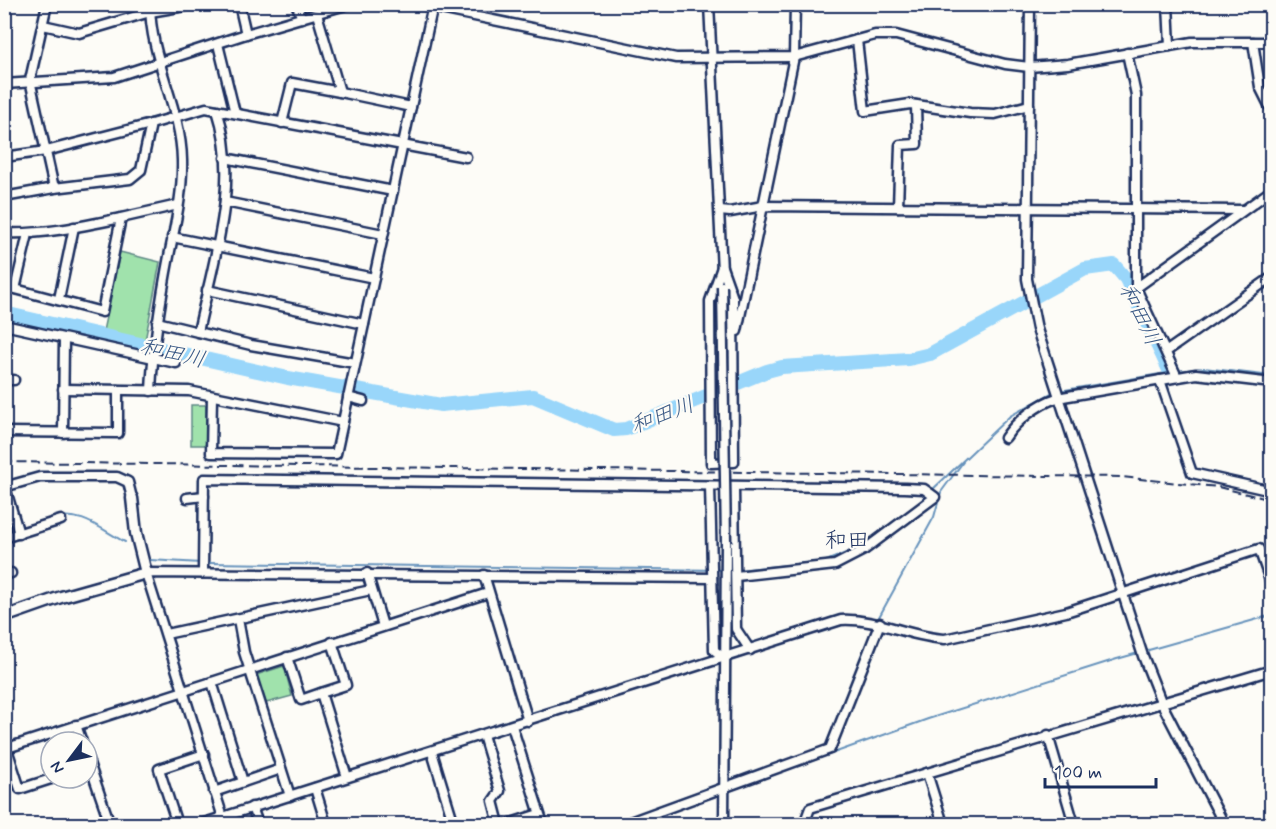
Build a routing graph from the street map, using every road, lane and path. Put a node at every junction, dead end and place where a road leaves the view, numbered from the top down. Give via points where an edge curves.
1 (47, 4) edge
2 (197, 4) edge
3 (239, 4) edge
4 (296, 4) edge
5 (349, 4) edge
6 (416, 4) edge
7 (709, 4) edge
8 (795, 4) edge
9 (1030, 4) edge
10 (1168, 4) edge
11 (433, 6) edge
12 (150, 8) edge
13 (317, 14) junction
14 (302, 18) junction
15 (43, 25) junction
16 (246, 34) junction
17 (857, 40) junction
18 (1253, 42) junction
19 (1272, 42) edge
20 (218, 44) junction
21 (1170, 45) junction
22 (1127, 53) junction
23 (711, 56) junction
24 (794, 57) junction
25 (159, 63) junction
26 (1029, 66) junction
27 (30, 80) junction
28 (4, 84) edge
29 (340, 92) junction
30 (916, 105) junction
31 (1029, 105) junction
32 (411, 107) junction
33 (217, 110) junction
34 (1272, 111) edge
35 (235, 113) junction
36 (177, 118) junction
37 (282, 123) junction
38 (152, 124) junction
39 (405, 144) junction
40 (46, 151) junction
41 (4, 157) edge
42 (466, 157) dead end
43 (225, 158) junction
44 (54, 188) junction
45 (1272, 190) edge
46 (393, 192) junction
47 (4, 197) edge
48 (225, 202) junction
49 (178, 205) junction
50 (763, 206) junction
51 (898, 207) junction
52 (1027, 208) junction
53 (1242, 210) junction
54 (720, 211) junction
55 (1138, 211) junction
56 (121, 218) junction
57 (74, 227) junction
58 (4, 233) edge
59 (28, 234) junction
60 (383, 234) junction
61 (172, 237) junction
62 (216, 246) junction
63 (722, 267) junction
64 (1272, 277) edge
65 (374, 278) junction
66 (4, 286) edge
67 (1136, 288) junction
68 (15, 289) junction
69 (207, 290) junction
70 (59, 299) junction
71 (157, 322) junction
72 (364, 324) junction
73 (4, 325) edge
74 (198, 332) junction
75 (64, 339) junction
76 (734, 345) junction
77 (1167, 351) junction
78 (153, 357) junction
79 (176, 363) dead end
80 (356, 363) junction
81 (1175, 372) junction
82 (1160, 380) junction
83 (1272, 383) edge
84 (63, 389) junction
85 (118, 390) junction
86 (152, 391) junction
87 (1056, 394) junction
88 (212, 396) junction
89 (348, 397) junction
90 (363, 401) dead end
91 (343, 422) junction
92 (4, 432) edge
93 (63, 433) junction
94 (1005, 438) dead end
95 (710, 486) junction
96 (5, 487) edge
97 (734, 488) junction
98 (1272, 491) edge
99 (204, 496) junction
100 (132, 498) joint
101 (187, 498) dead end
102 (61, 520) dead end
103 (19, 534) junction
104 (711, 537) junction
105 (735, 537) junction
106 (4, 538) edge
107 (203, 570) junction
108 (146, 573) junction
109 (367, 573) junction
110 (484, 575) junction
111 (736, 576) junction
112 (712, 577) junction
113 (1272, 586) edge
114 (371, 590) junction
115 (488, 593) junction
116 (1124, 595) junction
117 (4, 617) edge
118 (238, 619) junction
119 (880, 624) junction
120 (383, 626) junction
121 (166, 634) junction
122 (332, 642) junction
123 (750, 650) junction
124 (287, 657) junction
125 (725, 659) junction
126 (250, 669) junction
127 (1272, 670) edge
128 (212, 682) junction
129 (185, 692) junction
130 (321, 693) junction
131 (1162, 704) junction
132 (528, 721) junction
133 (76, 725) junction
134 (512, 726) junction
135 (78, 730) edge
136 (483, 735) junction
137 (1048, 735) junction
138 (6, 749) edge
139 (432, 752) junction
140 (204, 754) junction
141 (281, 770) junction
142 (927, 773) junction
143 (347, 777) junction
144 (243, 782) junction
145 (39, 783) edge
146 (724, 786) junction
147 (315, 788) junction
148 (97, 790) edge
149 (214, 792) junction
150 (290, 796) junction
151 (252, 807) junction
152 (539, 814) junction
153 (224, 821) edge
154 (110, 825) edge
155 (177, 825) edge
156 (201, 825) edge
157 (258, 825) edge
158 (326, 825) edge
159 (454, 825) edge
160 (499, 825) edge
161 (508, 825) edge
162 (543, 825) edge
163 (624, 825) edge
164 (724, 825) edge
165 (804, 825) edge
166 (943, 825) edge
167 (1074, 825) edge
168 (1224, 825) edge

1 - 15 street
2 - 12 street
3 - 16 street
4 - 14 street
5 - 13 street
6 - 11 street
7 - 23 street
8 - 24 street
9 - 26 street
10 - 21 street
11 - 23 street via 676,58
11 - 32 street
12 - 15 street via 78,33
12 - 25 street
13 - 14 street
13 - 29 street
14 - 16 street
15 - 27 street
16 - 20 street
17 - 24 street
17 - 26 street via 896,35 1005,64
17 - 30 street via 865,111
18 - 19 street
18 - 21 street
18 - 34 street via 1260,87
20 - 25 street
20 - 35 street
21 - 22 street
22 - 26 street via 1068,64
22 - 55 street via 1136,95
23 - 24 street
23 - 54 street
24 - 50 street
25 - 27 street via 114,77
25 - 36 street
26 - 31 street
27 - 28 street
27 - 40 street
29 - 32 street
29 - 37 street via 292,83
30 - 31 street via 995,114
30 - 51 street via 917,144 900,145
31 - 52 street
32 - 39 street
33 - 35 street
33 - 36 street via 206,108
33 - 43 street
35 - 37 street
36 - 38 street
36 - 49 street via 182,163
37 - 39 street
38 - 40 street
38 - 44 street via 141,170 130,179
39 - 42 street
39 - 46 street
40 - 41 street
40 - 44 street
43 - 46 street
43 - 48 street
44 - 47 street
45 - 53 street
46 - 60 street
48 - 60 street
48 - 62 street
49 - 56 street
49 - 61 street
50 - 51 street
50 - 54 street
50 - 76 street
51 - 52 street
52 - 55 street
52 - 87 street via 1029,288
53 - 55 street
53 - 67 street
54 - 63 street
55 - 67 street
56 - 57 street
56 - 70 street via 102,312
57 - 59 street
57 - 70 street
58 - 59 street
59 - 68 street
60 - 65 street
61 - 62 street
61 - 71 street
62 - 65 street
62 - 69 street
63 - 76 street via 732,298
63 - 76 street via 710,301 711,463 734,462
63 - 125 street, bridge
64 - 77 street
65 - 72 street
66 - 68 street
67 - 77 street
68 - 70 street
69 - 72 street
69 - 74 street
71 - 74 street
71 - 78 street
72 - 80 street
73 - 75 street
74 - 80 street
75 - 78 street
75 - 84 street
77 - 81 street
78 - 79 street
78 - 86 street
80 - 89 street
81 - 82 street
81 - 83 street
82 - 87 street
82 - 98 street via 1192,473
84 - 85 street
84 - 93 street
85 - 86 street
85 - 93 street via 118,433
86 - 88 street via 189,391
87 - 94 street
87 - 116 street
88 - 91 street
88 - 91 street via 211,453 336,454
89 - 90 street
89 - 91 street
92 - 93 street
95 - 97 street
95 - 99 street via 204,479
95 - 104 street
96 - 100 street via 40,477 117,477 128,482
96 - 103 street
97 - 105 street
97 - 111 street via 924,489 935,497 901,525 835,565
99 - 101 street
99 - 107 street
100 - 108 main road
102 - 103 street
103 - 106 street
104 - 105 street
104 - 112 street
105 - 111 street
107 - 108 street
107 - 109 street
108 - 117 main road
108 - 121 street
109 - 110 street
109 - 114 street
110 - 112 street
110 - 115 street
111 - 123 street via 736,629
112 - 125 street via 714,650
113 - 116 street via 1259,549
114 - 118 street
114 - 120 street
115 - 120 street
115 - 132 street
116 - 119 street via 945,639
116 - 131 street
118 - 121 street
118 - 126 street
119 - 123 street via 841,620
119 - 146 street via 830,749
120 - 122 street
121 - 129 street
122 - 124 street
122 - 130 street via 346,685
123 - 125 street
124 - 126 street
124 - 130 street via 301,700
125 - 132 street
125 - 146 street
126 - 128 street
126 - 141 street
127 - 131 street
128 - 129 street
128 - 144 street
129 - 133 street
129 - 140 street
130 - 143 street
131 - 137 street
131 - 168 street
132 - 134 street
133 - 135 street
133 - 138 street
134 - 136 street
134 - 152 street
136 - 139 street
136 - 160 street via 500,791 493,801
137 - 142 street
137 - 167 street
138 - 145 street via 20,789
139 - 143 street
139 - 159 street
140 - 149 street
140 - 155 street via 159,769
141 - 144 street
141 - 150 street
142 - 165 street via 810,808
142 - 166 street
143 - 147 street
144 - 149 street
146 - 163 street
146 - 164 street
147 - 150 street
147 - 158 street
148 - 154 street
149 - 153 street
150 - 151 street
151 - 153 street
151 - 157 street
152 - 161 street
152 - 162 street
153 - 156 street

